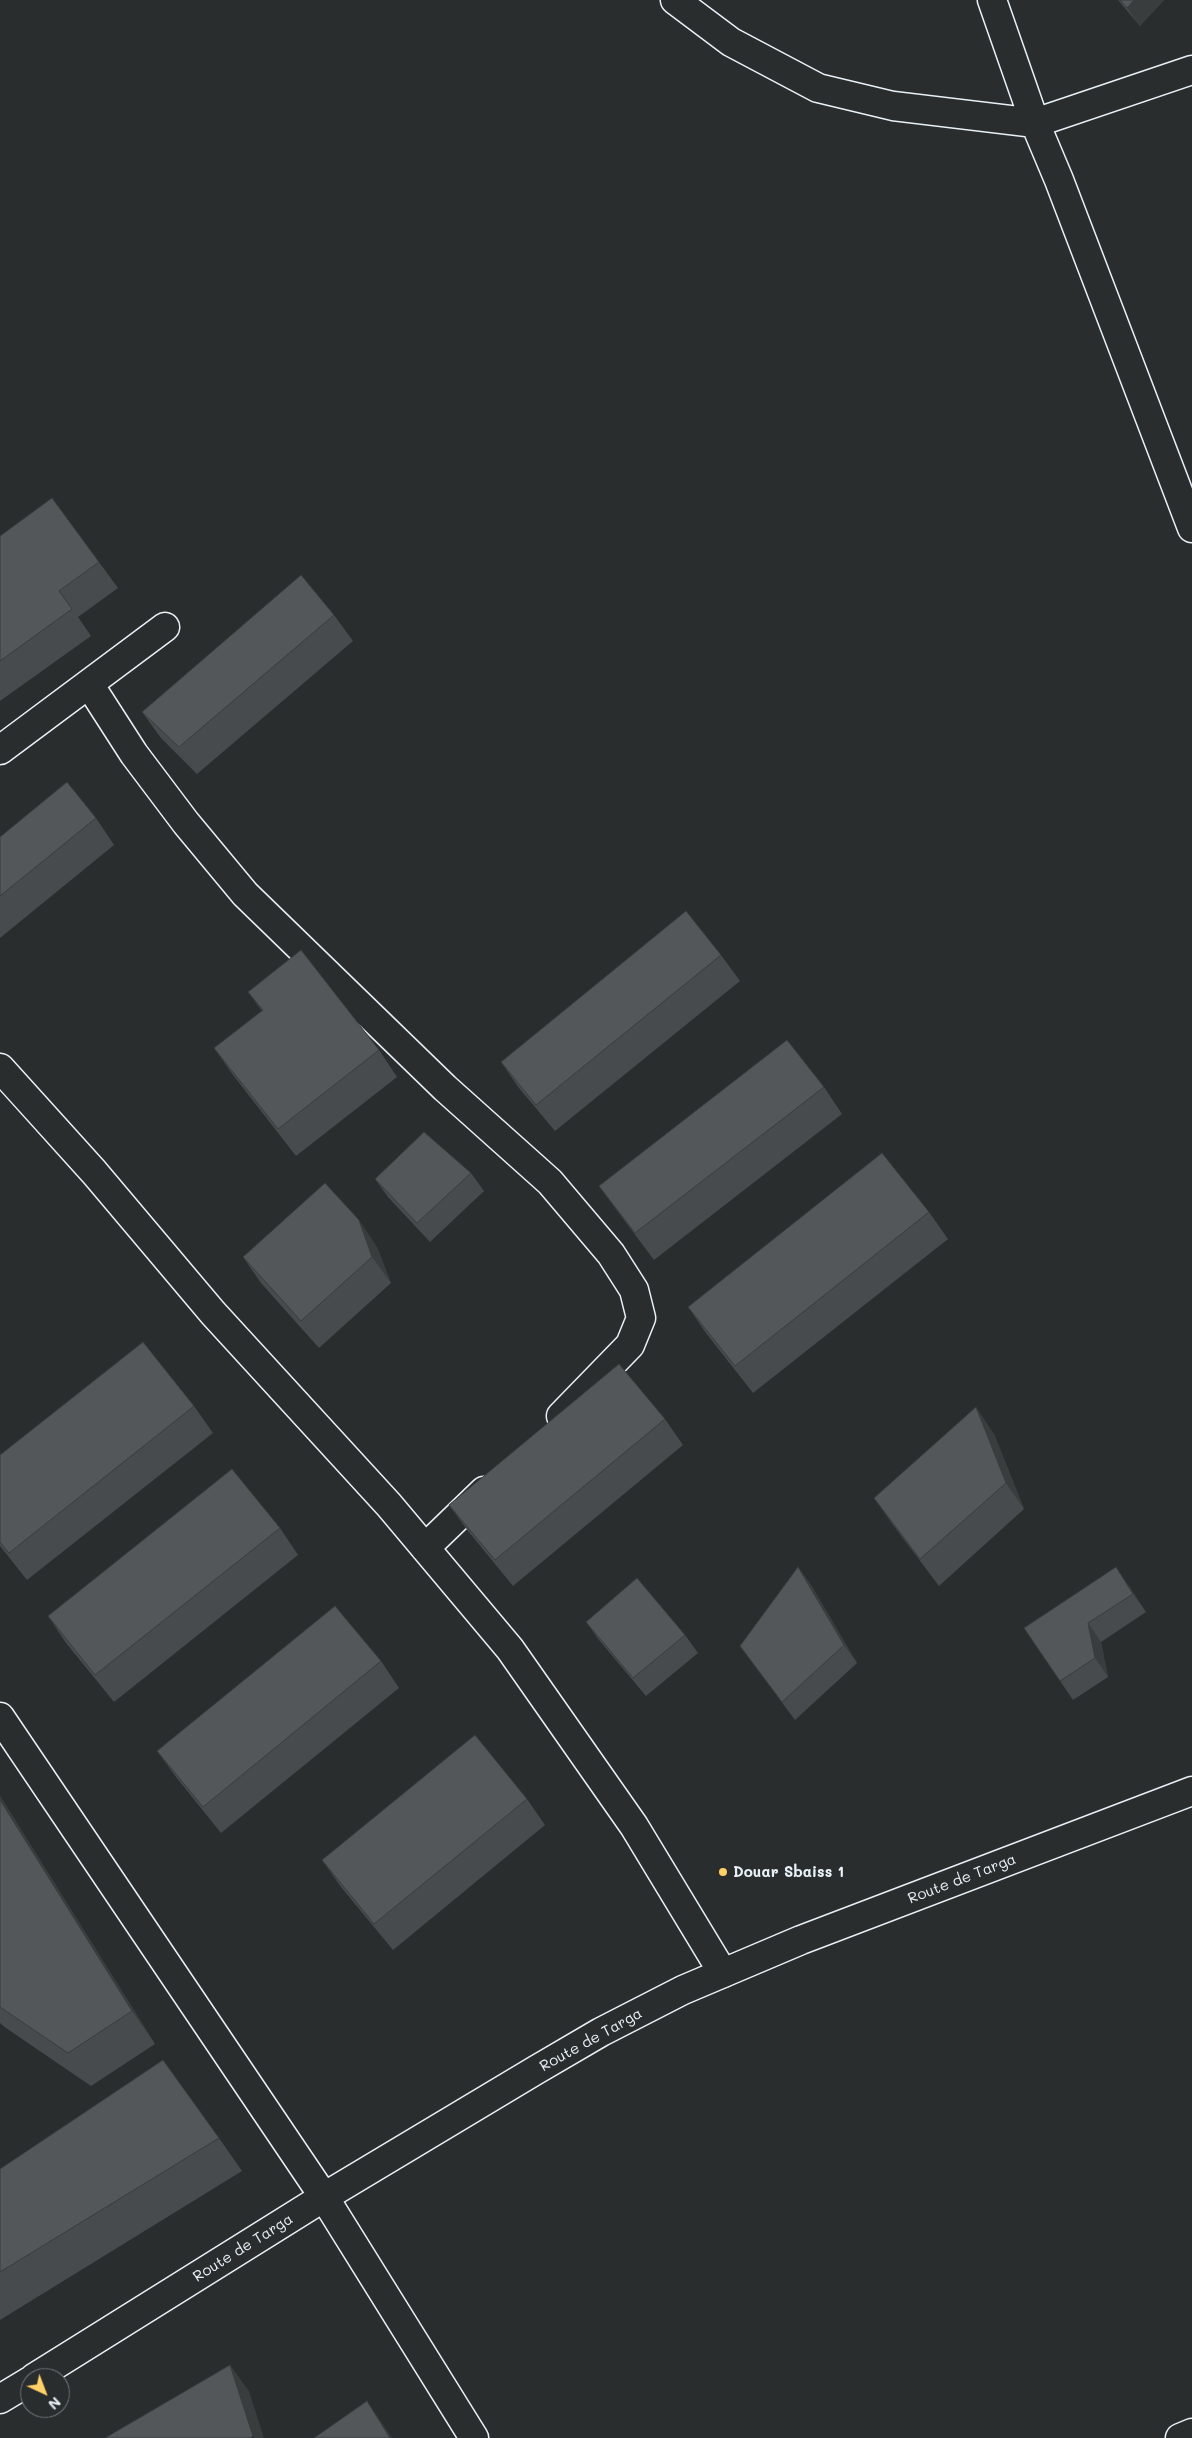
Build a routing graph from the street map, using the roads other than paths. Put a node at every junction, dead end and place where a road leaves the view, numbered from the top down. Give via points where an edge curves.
1 (675, 0) edge
2 (992, 0) edge
3 (1192, 70) edge
4 (1035, 123) junction
5 (1192, 528) edge
6 (165, 627) dead end
7 (89, 684) junction
8 (0, 750) edge
9 (0, 1068) edge
10 (544, 1432) edge
11 (502, 1473) edge
12 (425, 1548) junction
13 (0, 1717) edge
14 (1192, 1792) edge
15 (723, 1973) junction
16 (324, 2197) junction
17 (50, 2368) edge
18 (20, 2387) edge
19 (0, 2400) edge
20 (1192, 2434) edge
21 (474, 2438) edge
22 (1180, 2438) edge

1 - 4 street via 731,42 818,88 893,106
2 - 4 street
3 - 4 street
4 - 5 street
6 - 7 street
7 - 8 street
7 - 10 street via 134,754 245,894 438,1081 550,1182 611,1254 634,1290 641,1318 630,1345
9 - 12 street via 94,1172 212,1314
11 - 12 street
12 - 15 street via 510,1649 612,1794
13 - 16 street
14 - 15 street, Route de Targa via 801,1940
15 - 16 street, Route de Targa via 601,2032
16 - 17 street, Route de Targa
16 - 21 street
18 - 19 street
20 - 22 street

